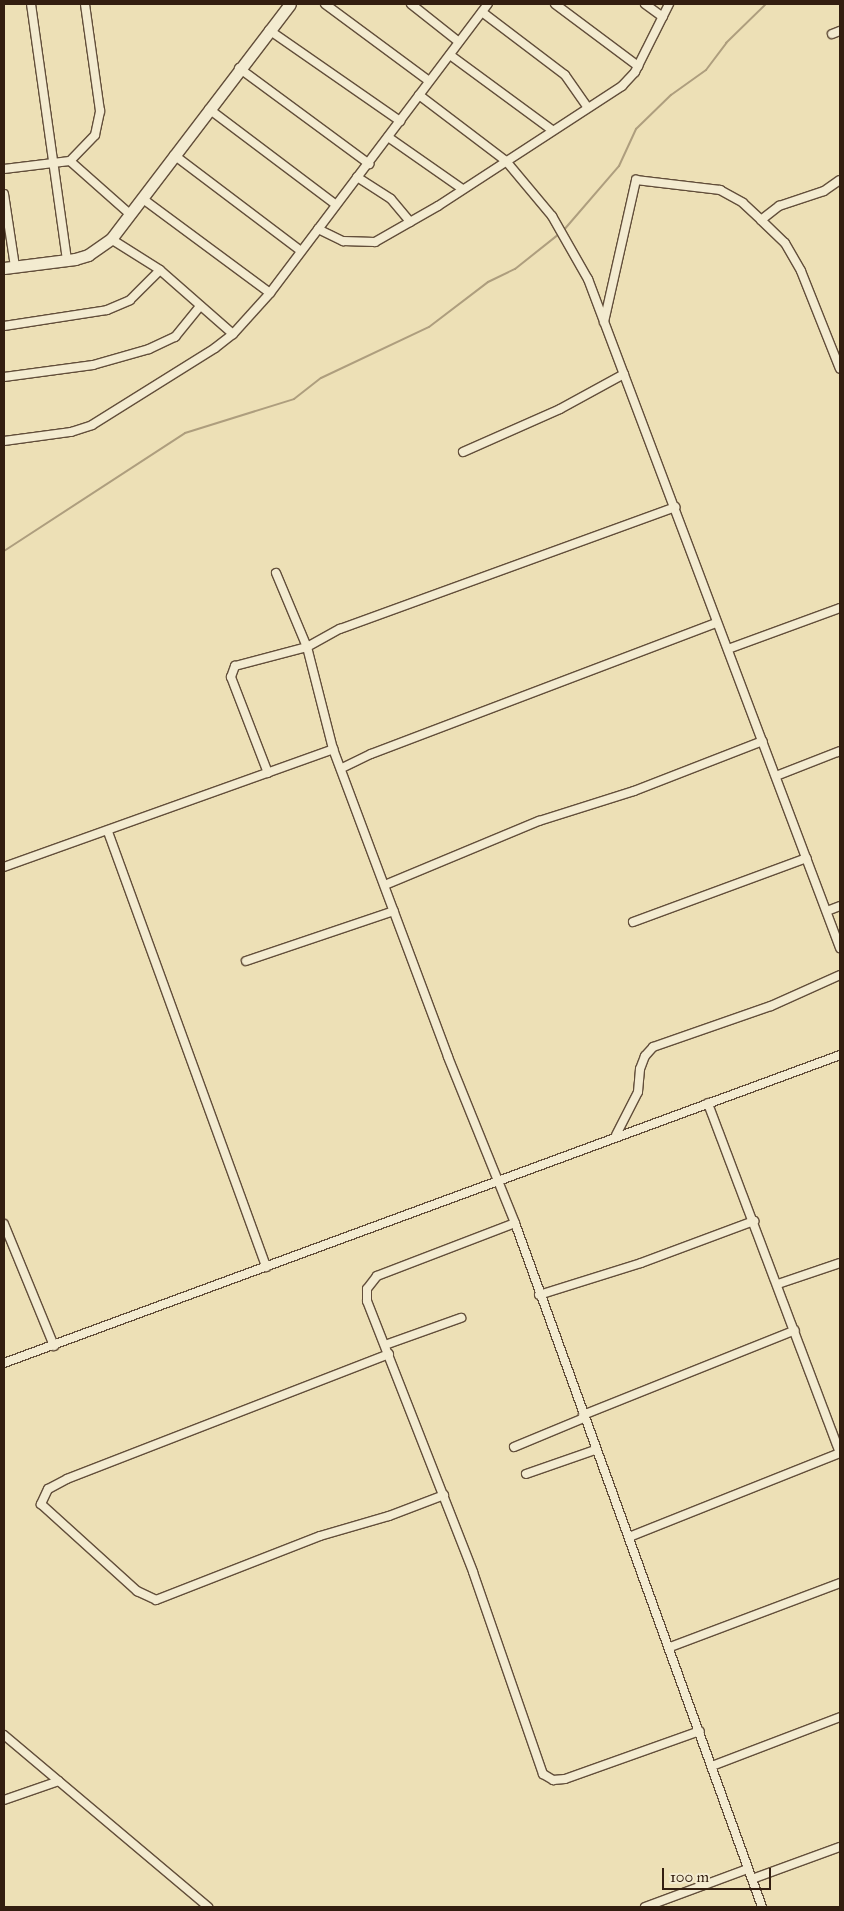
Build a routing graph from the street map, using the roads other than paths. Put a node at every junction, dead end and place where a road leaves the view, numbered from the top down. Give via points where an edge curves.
1 (30, 4) edge
2 (85, 4) edge
3 (290, 4) edge
4 (324, 4) edge
5 (411, 4) edge
6 (488, 4) edge
7 (556, 4) edge
8 (645, 4) edge
9 (669, 4) edge
10 (482, 12) junction
11 (663, 17) junction
12 (269, 30) junction
13 (840, 31) edge
14 (832, 34) dead end
15 (459, 42) junction
16 (450, 55) junction
17 (638, 66) junction
18 (239, 68) junction
19 (429, 81) junction
20 (420, 95) junction
21 (587, 107) junction
22 (209, 109) junction
23 (400, 121) junction
24 (552, 130) junction
25 (388, 137) junction
26 (174, 155) junction
27 (70, 161) junction
28 (506, 161) junction
29 (53, 162) junction
30 (368, 164) junction
31 (4, 169) edge
32 (357, 177) junction
33 (840, 180) edge
34 (461, 188) junction
35 (4, 194) edge
36 (143, 199) junction
37 (335, 204) junction
38 (131, 215) junction
39 (761, 220) junction
40 (410, 222) junction
41 (318, 229) junction
42 (111, 239) junction
43 (300, 251) junction
44 (67, 261) junction
45 (9, 268) edge
46 (160, 270) junction
47 (270, 293) junction
48 (200, 306) junction
49 (604, 322) junction
50 (4, 326) edge
51 (233, 334) junction
52 (840, 369) edge
53 (624, 374) junction
54 (4, 377) edge
55 (4, 441) edge
56 (463, 452) dead end
57 (676, 507) junction
58 (276, 573) dead end
59 (840, 610) edge
60 (716, 623) junction
61 (307, 648) junction
62 (728, 649) junction
63 (764, 741) junction
64 (333, 749) junction
65 (840, 751) edge
66 (342, 768) junction
67 (268, 773) junction
68 (776, 776) junction
69 (108, 832) junction
70 (807, 858) junction
71 (4, 867) edge
72 (385, 885) junction
73 (840, 906) edge
74 (394, 910) junction
75 (827, 911) junction
76 (633, 922) dead end
77 (840, 948) edge
78 (246, 961) dead end
79 (840, 975) edge
80 (840, 1055) edge
81 (708, 1102) junction
82 (616, 1135) junction
83 (496, 1181) junction
84 (754, 1221) junction
85 (514, 1223) junction
86 (4, 1224) edge
87 (840, 1263) edge
88 (266, 1267) junction
89 (778, 1284) junction
90 (539, 1295) junction
91 (460, 1318) dead end
92 (795, 1330) junction
93 (385, 1345) junction
94 (54, 1346) junction
95 (389, 1354) junction
96 (4, 1363) edge
97 (584, 1416) junction
98 (514, 1447) dead end
99 (595, 1450) junction
100 (526, 1474) dead end
101 (444, 1495) junction
102 (630, 1537) junction
103 (840, 1584) edge
104 (670, 1648) junction
105 (840, 1717) edge
106 (700, 1731) junction
107 (4, 1735) edge
108 (712, 1766) junction
109 (59, 1781) junction
110 (4, 1800) edge
111 (840, 1847) edge
112 (748, 1869) junction
113 (752, 1879) junction
114 (208, 1907) edge
115 (645, 1907) edge
116 (762, 1907) edge

1 - 29 street
2 - 27 street via 100,111 95,134
3 - 12 main road
4 - 19 street
5 - 15 street
6 - 10 street
7 - 17 street
8 - 11 street
9 - 11 street
10 - 15 street
10 - 21 street via 565,75
11 - 17 street
12 - 18 main road
12 - 23 street
13 - 14 street
15 - 16 street
16 - 19 street
16 - 24 street
17 - 21 street via 622,86
18 - 22 main road
18 - 30 street
19 - 20 street
20 - 23 street
20 - 28 street
21 - 24 street
22 - 26 main road
22 - 37 street
23 - 25 street
24 - 28 street
25 - 30 street
25 - 34 street
26 - 36 main road
26 - 43 street via 234,197
27 - 29 street
27 - 38 street
28 - 34 street
28 - 49 street via 564,236 588,278
29 - 31 street
29 - 44 street
30 - 32 street
32 - 37 street
32 - 40 street via 391,199
33 - 39 street via 824,191 779,206
34 - 40 street
35 - 45 street
36 - 38 main road
36 - 47 street
37 - 41 street
38 - 42 main road
39 - 49 street via 743,203 720,190 636,180
39 - 52 street via 785,243 801,270
40 - 41 street via 385,238 364,244 343,241
41 - 43 street
42 - 44 main road via 88,255
42 - 46 street
43 - 47 street
44 - 45 main road
46 - 48 street
46 - 50 street via 130,300 107,310
47 - 51 street
48 - 51 street
48 - 54 street via 175,336 149,349 93,365
49 - 53 street
51 - 55 street via 92,425 71,432
53 - 56 street via 560,409
53 - 57 street
57 - 60 street
57 - 61 street via 349,626
58 - 61 street
59 - 62 street
60 - 62 street
60 - 66 street via 380,750
61 - 64 street
61 - 67 street via 235,666 232,670 231,677
62 - 63 street
63 - 68 street
63 - 72 street via 634,792 539,821
64 - 66 street
64 - 67 street
65 - 68 street
66 - 72 street
67 - 69 street
68 - 70 street
69 - 71 street
69 - 88 street
70 - 75 street
70 - 76 street
72 - 74 street
73 - 75 street
74 - 78 street
74 - 83 street
75 - 77 street
79 - 82 street via 771,1006 652,1047 640,1069 638,1092
80 - 81 street
81 - 82 street
81 - 84 street
82 - 83 street
83 - 85 street
83 - 88 street
84 - 89 street
84 - 90 street via 622,1270
85 - 90 street
85 - 93 street via 377,1276 366,1293
86 - 94 street
87 - 89 street
88 - 94 street
89 - 92 street
90 - 97 street
91 - 93 street
92 - 97 street
92 - 102 street via 840,1453
93 - 95 street
94 - 96 street
95 - 101 street
95 - 101 street via 67,1478 48,1489 41,1504 137,1591 156,1600 320,1536 389,1516
97 - 98 street
97 - 99 street
99 - 100 street
99 - 102 street
101 - 106 street via 543,1774 553,1780 565,1779
102 - 104 street
103 - 104 street
104 - 106 street
105 - 108 street
106 - 108 street
107 - 109 street
108 - 112 street
109 - 110 street
109 - 114 street
111 - 113 street
112 - 113 street
112 - 115 street
113 - 116 street

